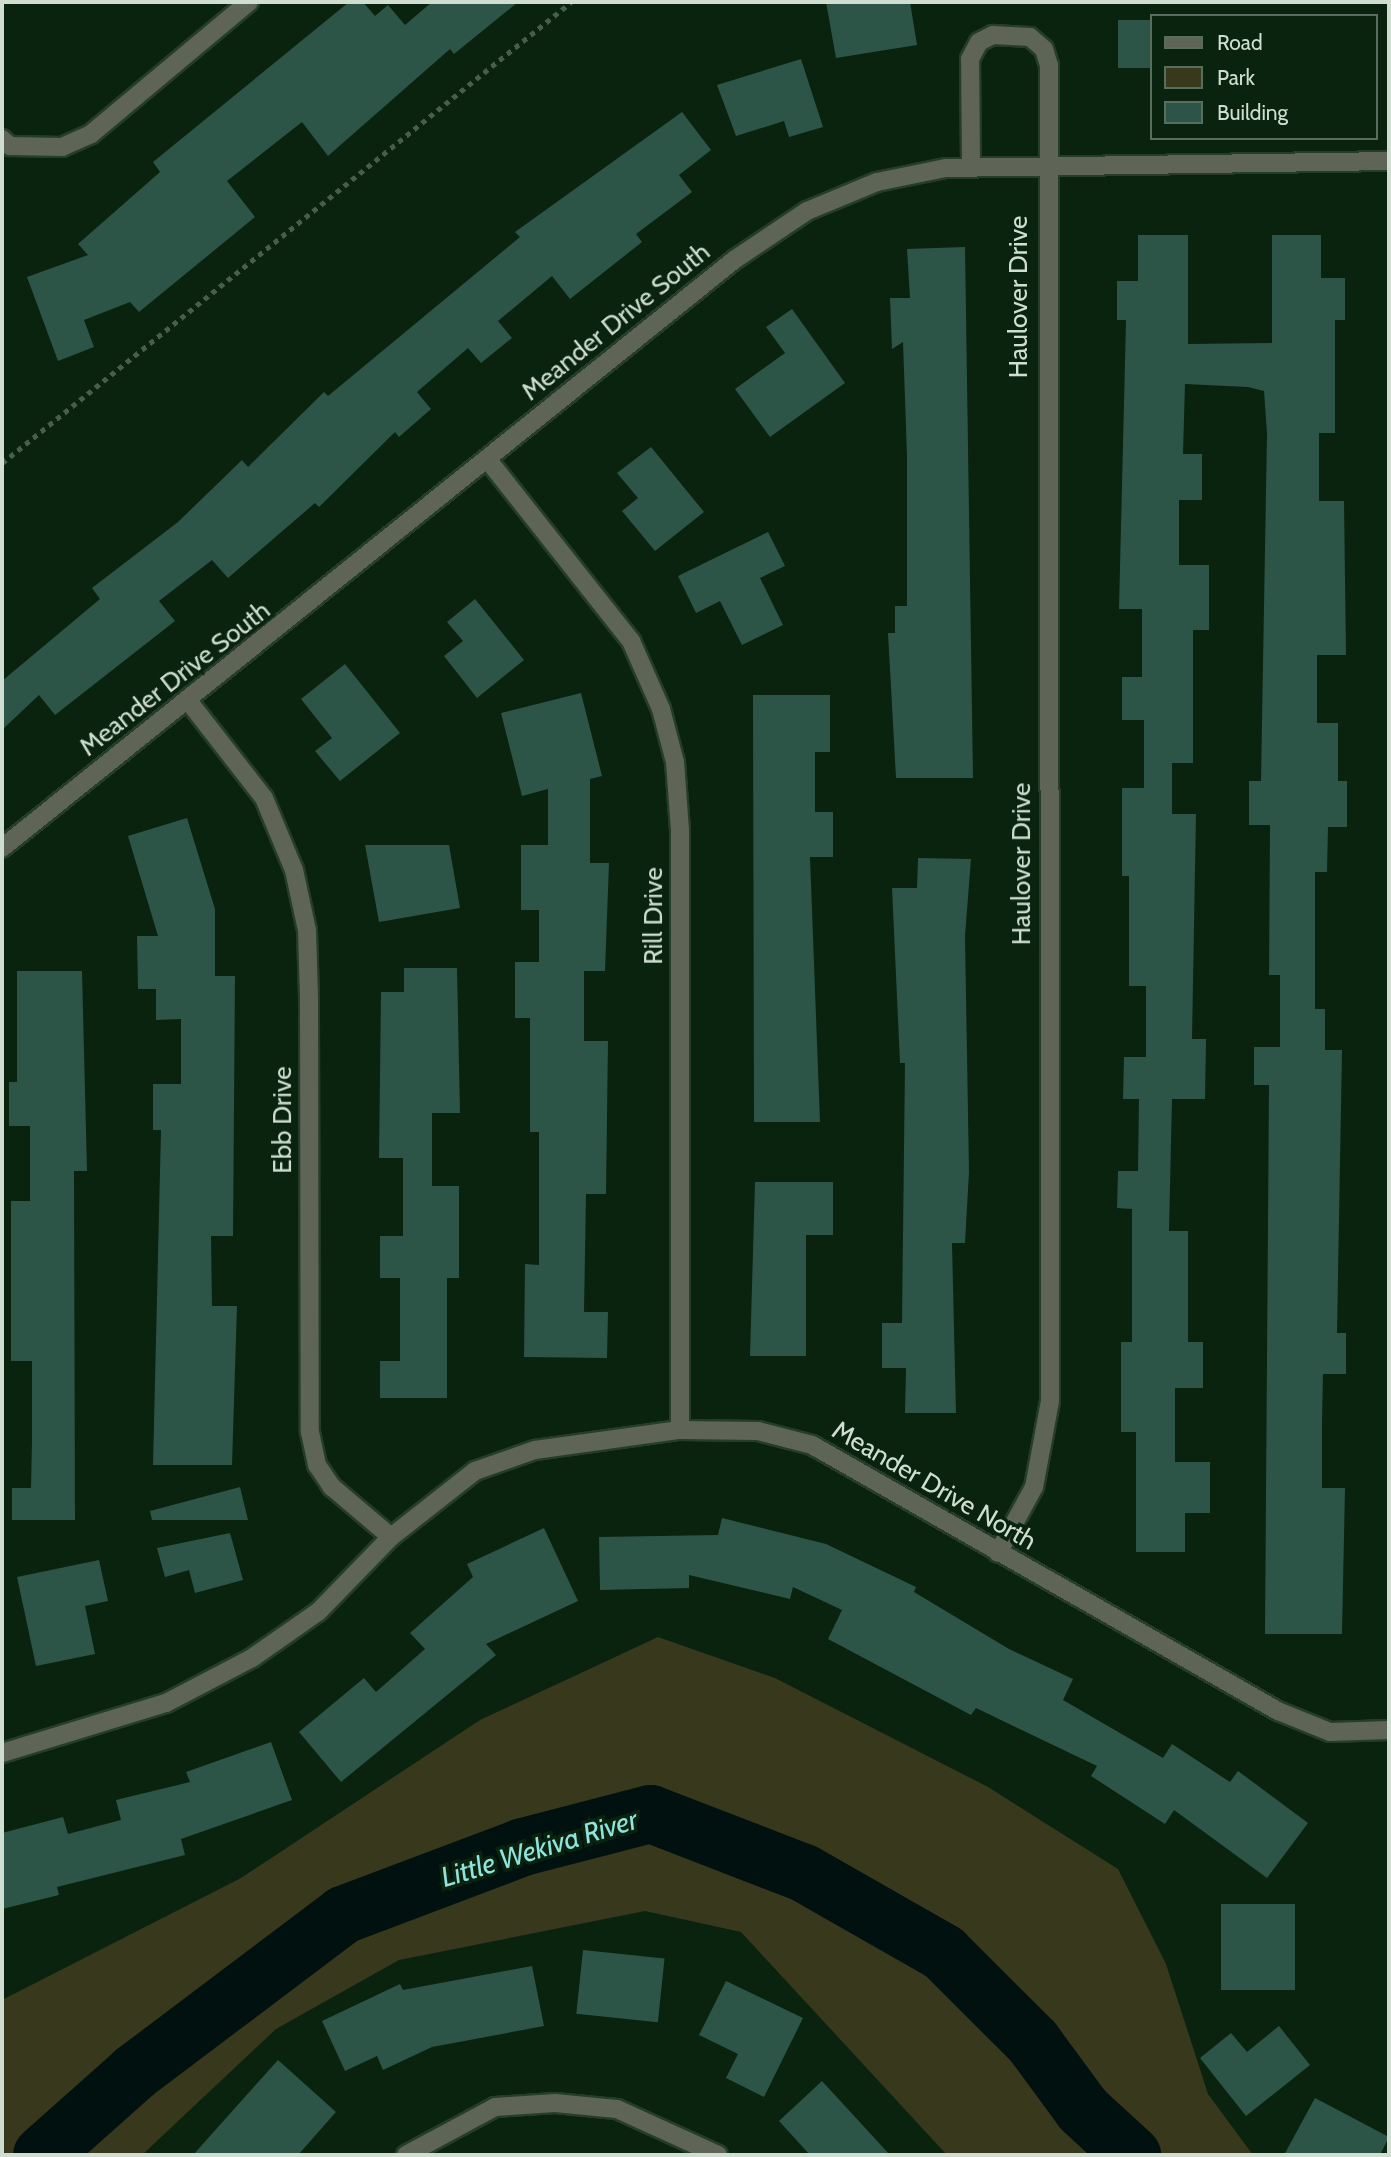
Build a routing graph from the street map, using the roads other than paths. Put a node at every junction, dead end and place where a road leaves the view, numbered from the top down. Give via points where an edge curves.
1 (249, 2) edge
2 (6, 142) edge
3 (1389, 161) edge
4 (1045, 163) junction
5 (971, 165) junction
6 (488, 460) junction
7 (190, 702) junction
8 (2, 848) edge
9 (680, 1430) junction
10 (391, 1537) junction
11 (998, 1553) junction
12 (1389, 1730) edge
13 (2, 1753) edge
14 (406, 2155) edge
15 (718, 2155) edge

1 - 2 street via 91,134 62,147
3 - 4 street, Meander Drive South
4 - 5 street, Meander Drive South
4 - 5 street, Haulover Drive via 1045,49 1030,37 1008,34 979,42 970,59
4 - 11 street, Haulover Drive via 1050,1401 1034,1487
5 - 6 street, Meander Drive South via 877,182 807,211 734,260
6 - 7 street, Meander Drive South
6 - 9 street, Rill Drive via 631,641 661,709 675,762 680,830
7 - 8 street, Meander Drive South
7 - 10 street, Ebb Drive via 264,798 294,870 307,930 309,985 310,1432 317,1465 332,1487
9 - 10 street, Meander Drive North via 535,1450 475,1471
9 - 11 street, Meander Drive North via 758,1431 812,1445
10 - 13 street, Meander Drive North via 318,1612 252,1658 166,1703
11 - 12 street, Meander Drive North via 1278,1711 1330,1732
14 - 15 street via 495,2107 555,2104 617,2109

